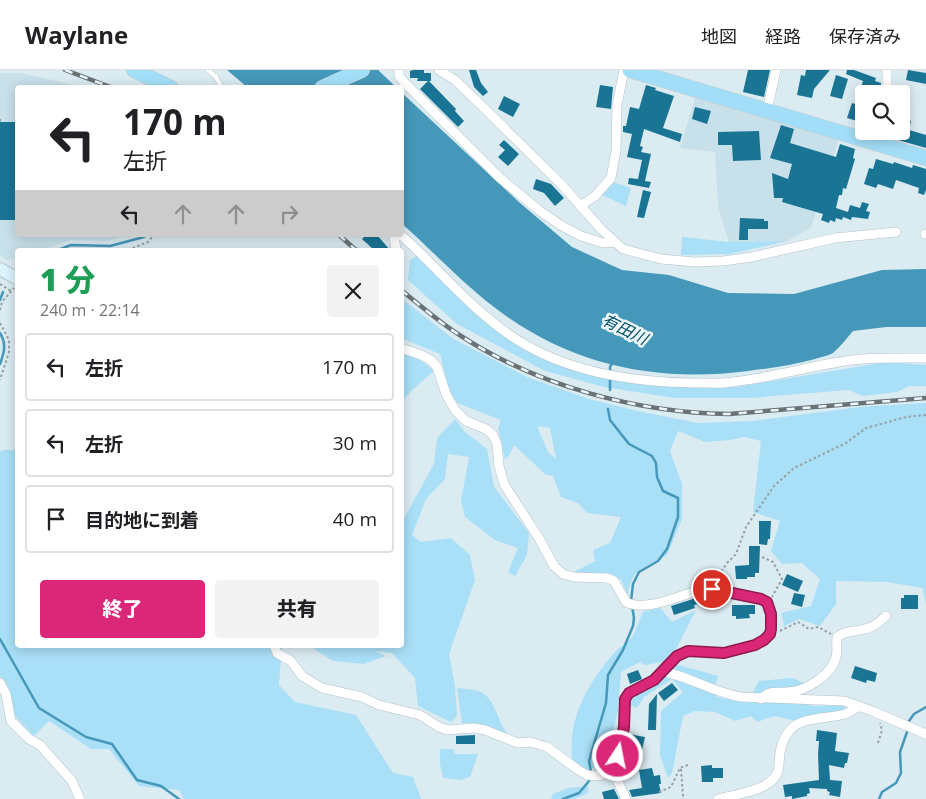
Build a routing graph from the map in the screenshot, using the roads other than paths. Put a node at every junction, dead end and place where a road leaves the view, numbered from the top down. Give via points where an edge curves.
1 (134, 70) edge
2 (208, 70) edge
3 (362, 70) edge
4 (399, 70) edge
5 (439, 70) edge
6 (624, 70) edge
7 (630, 70) edge
8 (776, 70) edge
9 (887, 70) edge
10 (165, 85) edge
11 (220, 85) edge
12 (329, 85) edge
13 (888, 85) edge
14 (766, 111) junction
15 (926, 158) edge
16 (580, 206) junction
17 (896, 232) dead end
18 (403, 237) edge
19 (614, 242) junction
20 (0, 269) edge
21 (15, 277) edge
22 (404, 349) edge
23 (926, 358) edge
24 (886, 616) dead end
25 (276, 648) edge
26 (666, 668) junction
27 (0, 683) edge
28 (761, 699) junction
29 (858, 707) junction
30 (926, 734) edge
31 (618, 756) junction
32 (80, 799) edge
33 (626, 799) edge
34 (718, 799) edge

1 - 10 highway
2 - 11 lane
3 - 12 highway
4 - 19 street via 404,82 500,178 540,211 581,236 602,243
5 - 16 street via 456,80
6 - 16 street via 617,105 616,151 611,178 595,196
7 - 14 highway
8 - 14 street
9 - 13 street
14 - 15 highway via 870,137
16 - 19 street
17 - 19 street via 835,238 752,257 695,262 637,254
18 - 23 street via 488,318 520,341 562,361 603,373 676,383 730,383 841,362
20 - 21 main road
22 - 26 street via 431,360 455,410 466,421 493,435 504,484 554,566 563,574 608,578 626,602 636,605 650,605 712,589 767,602 771,614 770,634 764,640 724,653 688,651 677,656
24 - 28 street via 876,625 837,637 837,655 832,668 820,678 800,690 771,692
25 - 31 street via 302,676 322,688 420,715 447,730 474,728 518,743 530,742 547,747 577,770 592,775 608,774
26 - 28 street via 670,673 725,694
26 - 31 street via 625,699
27 - 32 street via 6,694 11,721 40,745 66,774
28 - 29 street via 844,701
29 - 30 street
29 - 34 street via 842,715 807,720 790,729 782,742 773,781 760,788
31 - 33 street via 618,782

